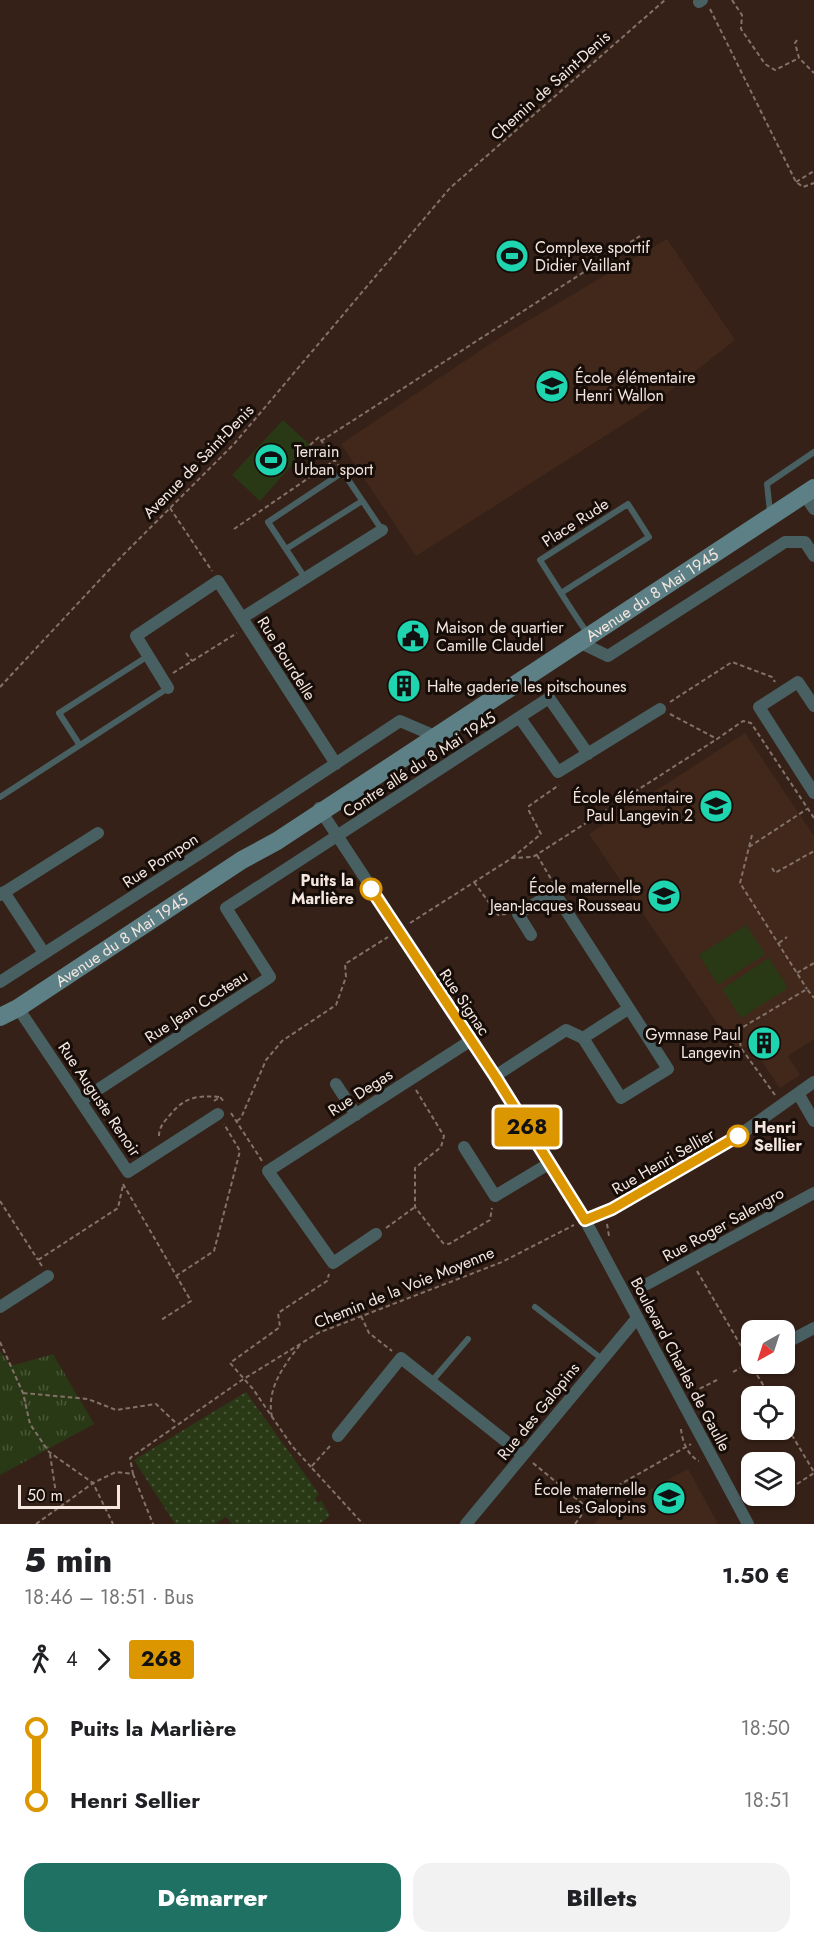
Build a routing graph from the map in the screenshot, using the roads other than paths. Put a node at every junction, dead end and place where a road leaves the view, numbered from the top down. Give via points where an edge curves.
1 (814, 453) edge
2 (811, 497) edge
3 (362, 501) junction
4 (770, 516) junction
5 (382, 530) joint
6 (286, 549) junction
7 (814, 556) edge
8 (305, 578) junction
9 (561, 593) junction
10 (244, 622) junction
11 (584, 638) junction
12 (149, 656) junction
13 (166, 684) joint
14 (814, 706) edge
15 (660, 709) road end
16 (520, 718) junction
17 (435, 736) junction
18 (79, 744) junction
19 (588, 753) junction
20 (336, 764) junction
21 (814, 793) edge
22 (0, 797) edge
23 (319, 808) junction
24 (98, 833) dead end
25 (337, 837) junction
26 (2, 894) edge
27 (531, 935) dead end
28 (44, 953) junction
29 (0, 982) edge
30 (18, 1008) junction
31 (628, 1009) junction
32 (0, 1017) edge
33 (583, 1038) junction
34 (470, 1041) junction
35 (495, 1076) junction
36 (814, 1082) edge
37 (336, 1084) dead end
38 (799, 1095) junction
39 (82, 1100) junction
40 (218, 1114) road end
41 (356, 1115) junction
42 (814, 1121) edge
43 (464, 1147) dead end
44 (550, 1163) junction
45 (814, 1193) edge
46 (585, 1220) junction
47 (376, 1234) road end
48 (48, 1276) road end
49 (647, 1284) dead end
50 (0, 1307) edge
51 (534, 1307) dead end
52 (637, 1318) junction
53 (814, 1328) edge
54 (795, 1338) edge
55 (468, 1339) dead end
56 (602, 1359) junction
57 (432, 1381) junction
58 (338, 1436) road end
59 (523, 1455) junction
60 (466, 1524) edge
61 (748, 1524) edge

1 - 4 lane via 767,484
2 - 4 main road, Avenue du 8 Mai 1945
3 - 5 lane
3 - 6 lane
3 - 6 lane via 343,472 268,522
4 - 11 main road, Avenue du 8 Mai 1945
5 - 8 street, Rue Bourdelle
6 - 8 lane
7 - 11 street via 805,542 785,542 608,656
8 - 10 street, Rue Bourdelle
9 - 9 lane, Place Rude via 649,537 628,504 540,560
9 - 11 lane, Place Rude
10 - 12 street via 218,581 136,636
10 - 20 street, Rue Bourdelle
11 - 17 main road, Avenue du 8 Mai 1945
12 - 13 street
12 - 18 lane via 59,713
13 - 18 lane
14 - 21 street via 798,682 759,707
15 - 19 street
16 - 19 street, Contre allé du 8 Mai 1945 via 549,699
16 - 19 street via 558,772
16 - 25 street, Contre allé du 8 Mai 1945
17 - 20 street, Rue Pompon via 400,721
17 - 23 main road, Avenue du 8 Mai 1945 via 399,759 361,775
18 - 22 lane
20 - 28 street, Rue Pompon
23 - 25 street, Rue Signac
23 - 30 main road, Avenue du 8 Mai 1945
24 - 26 street
25 - 34 street, Rue Signac
25 - 39 street, Rue Jean Cocteau via 226,908 270,977
26 - 28 street
27 - 31 street via 518,914 554,895
28 - 29 street, Rue Pompon
30 - 32 main road, Avenue du 8 Mai 1945
30 - 39 street, Rue Auguste Renoir
31 - 33 street
31 - 33 street via 668,1069 621,1098
33 - 35 street via 566,1030
34 - 35 street, Rue Signac
34 - 41 street, Rue Degas
35 - 44 street, Rue Signac
36 - 38 street, Rue Henri Sellier
37 - 41 street
38 - 42 street
38 - 46 street, Rue Henri Sellier via 728,1142 612,1209
39 - 40 street, Rue Auguste Renoir via 126,1178
41 - 47 street, Rue Degas via 268,1171 333,1263
43 - 44 street via 495,1196
44 - 46 street, Rue Signac
45 - 49 street, Rue Roger Salengro
46 - 52 street, Boulevard Charles de Gaulle
48 - 50 street
51 - 56 lane
52 - 56 street, Rue des Galopins
52 - 61 street, Boulevard Charles de Gaulle
53 - 54 street
55 - 57 lane
56 - 59 street, Rue des Galopins
57 - 58 street via 401,1358
57 - 59 street
59 - 60 street, Rue des Galopins

